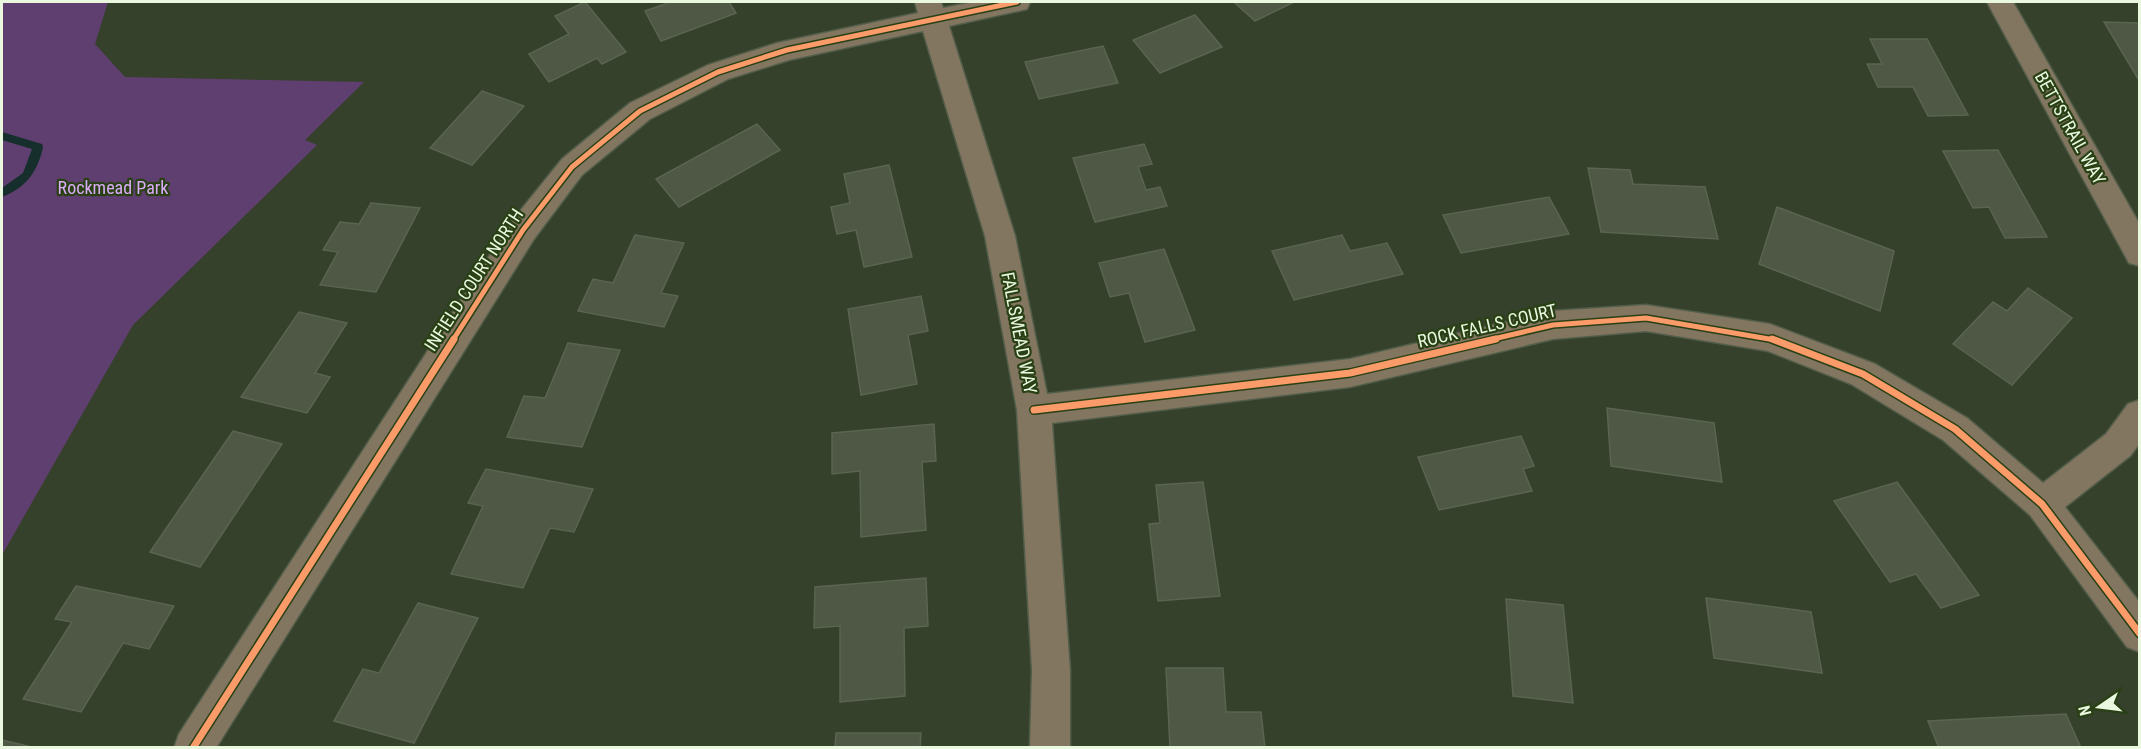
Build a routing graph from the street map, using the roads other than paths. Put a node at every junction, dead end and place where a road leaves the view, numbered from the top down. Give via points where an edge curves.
1 (1017, 2) edge
2 (2000, 2) edge
3 (930, 10) edge
4 (2139, 254) edge
5 (1034, 410) junction
6 (2139, 414) edge
7 (2042, 504) junction
8 (2139, 634) edge
9 (193, 747) edge
10 (1050, 747) edge

1 - 3 street, INFIELD COURT NORTH
2 - 4 street, BETTSTRAIL WAY
3 - 5 street, FALLSMEAD WAY via 1000,237
3 - 9 street, INFIELD COURT NORTH via 718,72 640,111 572,167 523,230
5 - 7 street, ROCK FALLS COURT via 1350,373 1553,325 1646,318 1770,338 1863,374 1955,429
5 - 10 street, FALLSMEAD WAY via 1051,670
6 - 7 street via 2118,445
7 - 8 street

